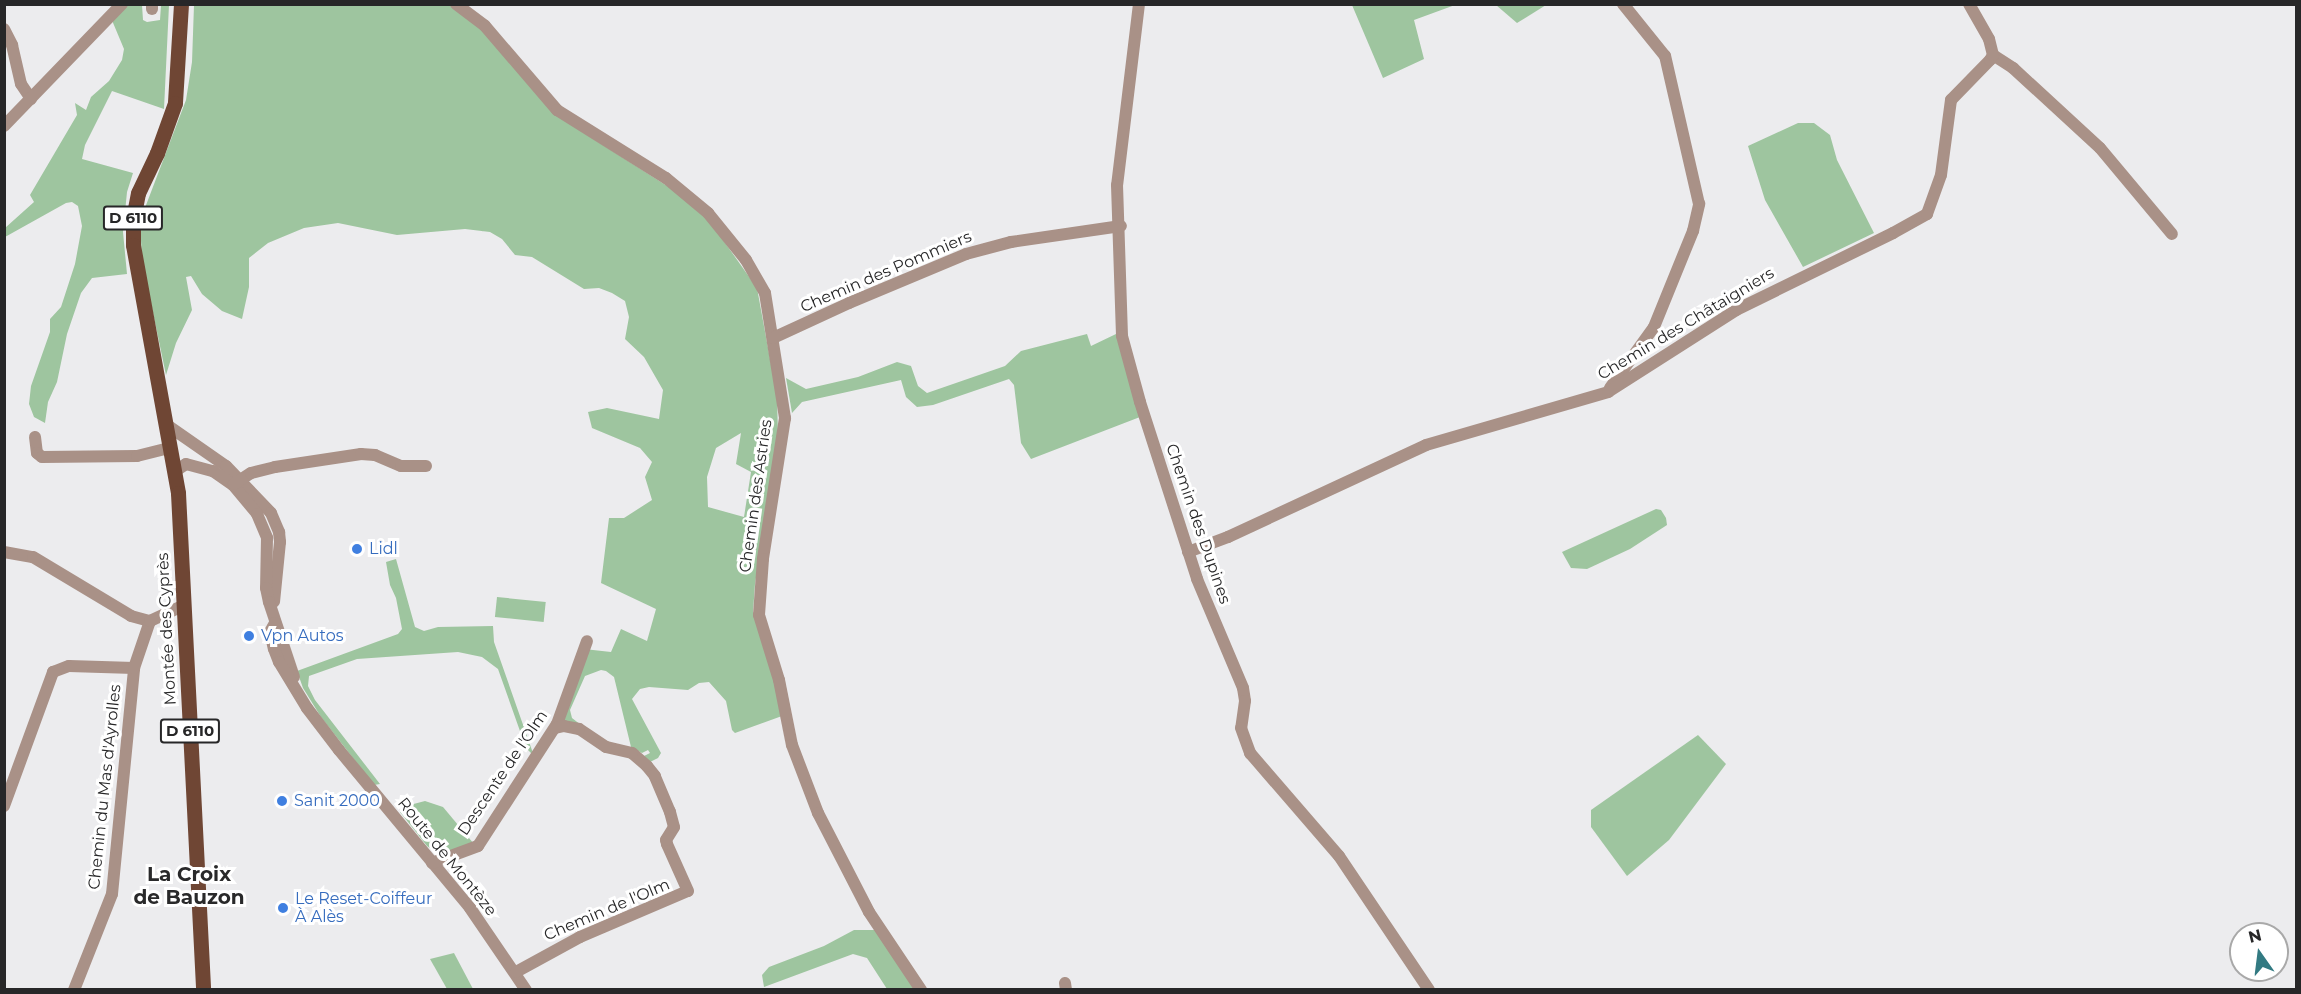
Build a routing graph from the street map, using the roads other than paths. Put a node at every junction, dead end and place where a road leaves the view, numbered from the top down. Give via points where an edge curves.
1 (122, 4) edge
2 (456, 4) edge
3 (1139, 4) edge
4 (1623, 4) edge
5 (1969, 4) edge
6 (179, 8) edge
7 (4, 29) edge
8 (1993, 55) junction
9 (31, 99) junction
10 (4, 126) edge
11 (1121, 226) junction
12 (2172, 234) dead end
13 (773, 338) junction
14 (1608, 392) junction
15 (167, 425) junction
16 (35, 437) dead end
17 (170, 448) junction
18 (426, 466) dead end
19 (174, 472) junction
20 (236, 482) junction
21 (4, 552) edge
22 (1188, 552) junction
23 (184, 605) junction
24 (150, 621) junction
25 (587, 641) dead end
26 (134, 668) junction
27 (555, 728) junction
28 (4, 806) edge
29 (432, 863) junction
30 (516, 972) junction
31 (74, 990) edge
32 (203, 990) edge
33 (526, 990) edge
34 (921, 990) edge
35 (1429, 990) edge

1 - 9 street
2 - 13 street, Chemin des Astries via 485,26 557,110 666,178 716,220 765,293
3 - 11 street, Chemin des Dupines via 1117,185
4 - 14 street via 1665,56 1699,204 1693,231 1654,327
5 - 8 street via 1989,39
6 - 15 main road, Montée des Cyprès / D 6110 via 175,103 138,193 133,219 134,256
7 - 9 street via 21,84
8 - 12 street via 2013,68 2100,148
8 - 14 street, Chemin des Châtaigniers via 1951,100 1941,175 1926,214 1736,310
9 - 10 street
11 - 13 street, Chemin des Pommiers via 1011,242 966,254
11 - 22 street, Chemin des Dupines via 1122,336
13 - 34 street, Chemin des Astries via 785,418 763,559 759,615 779,680 792,745 818,813 869,912
14 - 22 street, Chemin des Châtaigniers via 1426,445
15 - 17 main road, Montée des Cyprès / D 6110
15 - 20 street, Route de Montèze via 211,454
16 - 17 street via 37,453 42,457 137,456
17 - 19 main road, Montée des Cyprès / D 6110
18 - 20 street via 400,466 375,455 361,454 275,467 251,473
19 - 20 street, Route de Montèze via 186,464 198,465
19 - 23 main road, Montée des Cyprès / D 6110
20 - 29 street, Route de Montèze via 264,528 266,588 297,690 339,750
21 - 24 street via 33,557 131,616
22 - 35 street, Chemin des Dupines via 1243,688 1241,728 1250,753 1339,856
23 - 24 street
23 - 32 main road, Montée des Cyprès / D 6110
24 - 26 street, Chemin du Mas d'Ayrolles
25 - 27 street, Descente de l'Olm
26 - 28 street via 69,666 53,672
26 - 31 street, Chemin du Mas d'Ayrolles via 112,894
27 - 29 street, Descente de l'Olm via 478,846
27 - 30 street, Chemin de l'Olm via 573,727 606,747 632,753 647,766 670,813 674,827 666,840 688,891 580,937
29 - 30 street, Route de Montèze
30 - 33 street, Route de Montèze

